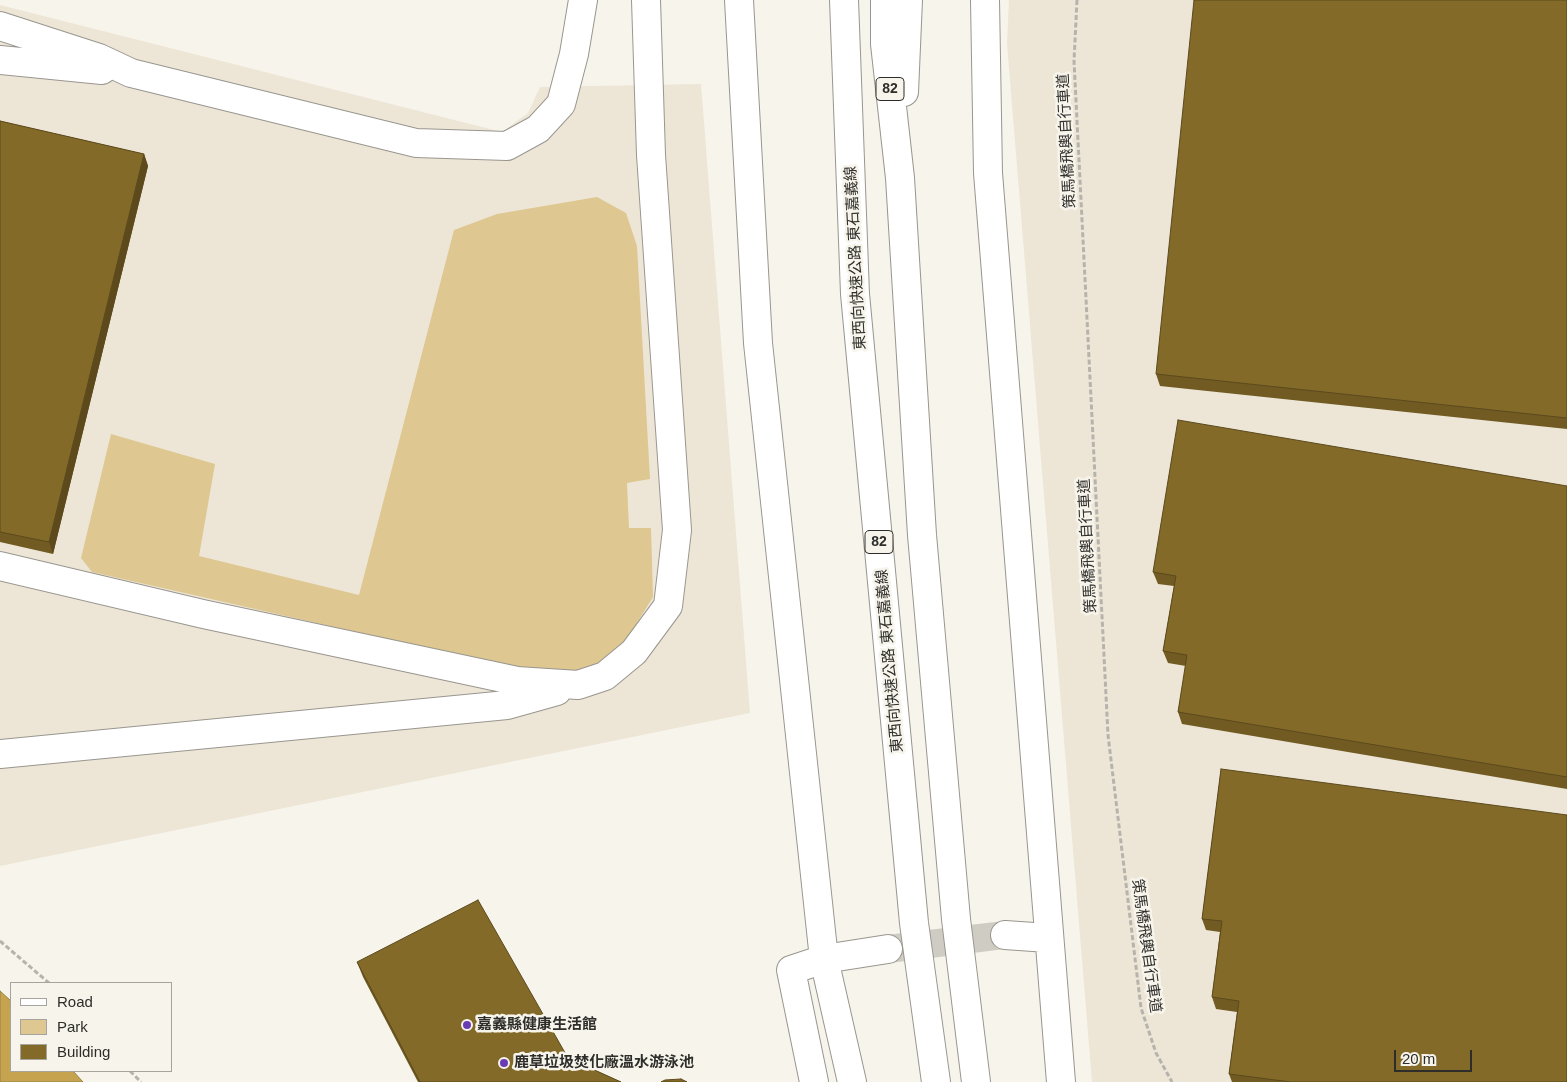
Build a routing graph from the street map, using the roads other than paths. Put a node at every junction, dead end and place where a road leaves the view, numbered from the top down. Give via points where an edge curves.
1 (583, 0) edge
2 (646, 0) edge
3 (739, 0) edge
4 (844, 0) edge
5 (885, 0) edge
6 (908, 0) edge
7 (985, 0) edge
8 (0, 26) edge
9 (0, 60) edge
10 (131, 73) junction
11 (900, 178) junction
12 (0, 566) edge
13 (578, 685) junction
14 (0, 754) edge
15 (1005, 935) tunnel mouth
16 (1048, 938) junction
17 (888, 949) tunnel mouth
18 (824, 959) junction
19 (814, 1082) edge
20 (852, 1082) edge
21 (936, 1082) edge
22 (976, 1082) edge
23 (1061, 1082) edge

1 - 10 main road via 561,104 538,129 507,146 416,143
2 - 13 main road via 651,155 677,530 668,606 634,652 605,676
3 - 18 main road via 758,343
4 - 21 main road, 東西向快速公路 東石嘉義線 / 82 via 855,294 914,923
5 - 11 main road, 82 via 885,44
6 - 11 main road
7 - 16 main road via 988,173
8 - 10 main road via 35,35
9 - 10 main road
11 - 22 main road, 82 via 922,535 956,919
12 - 13 main road via 203,614 516,681
13 - 14 main road via 507,705
15 - 16 main road
16 - 23 main road
17 - 18 main road
18 - 19 main road via 791,970
18 - 20 main road

